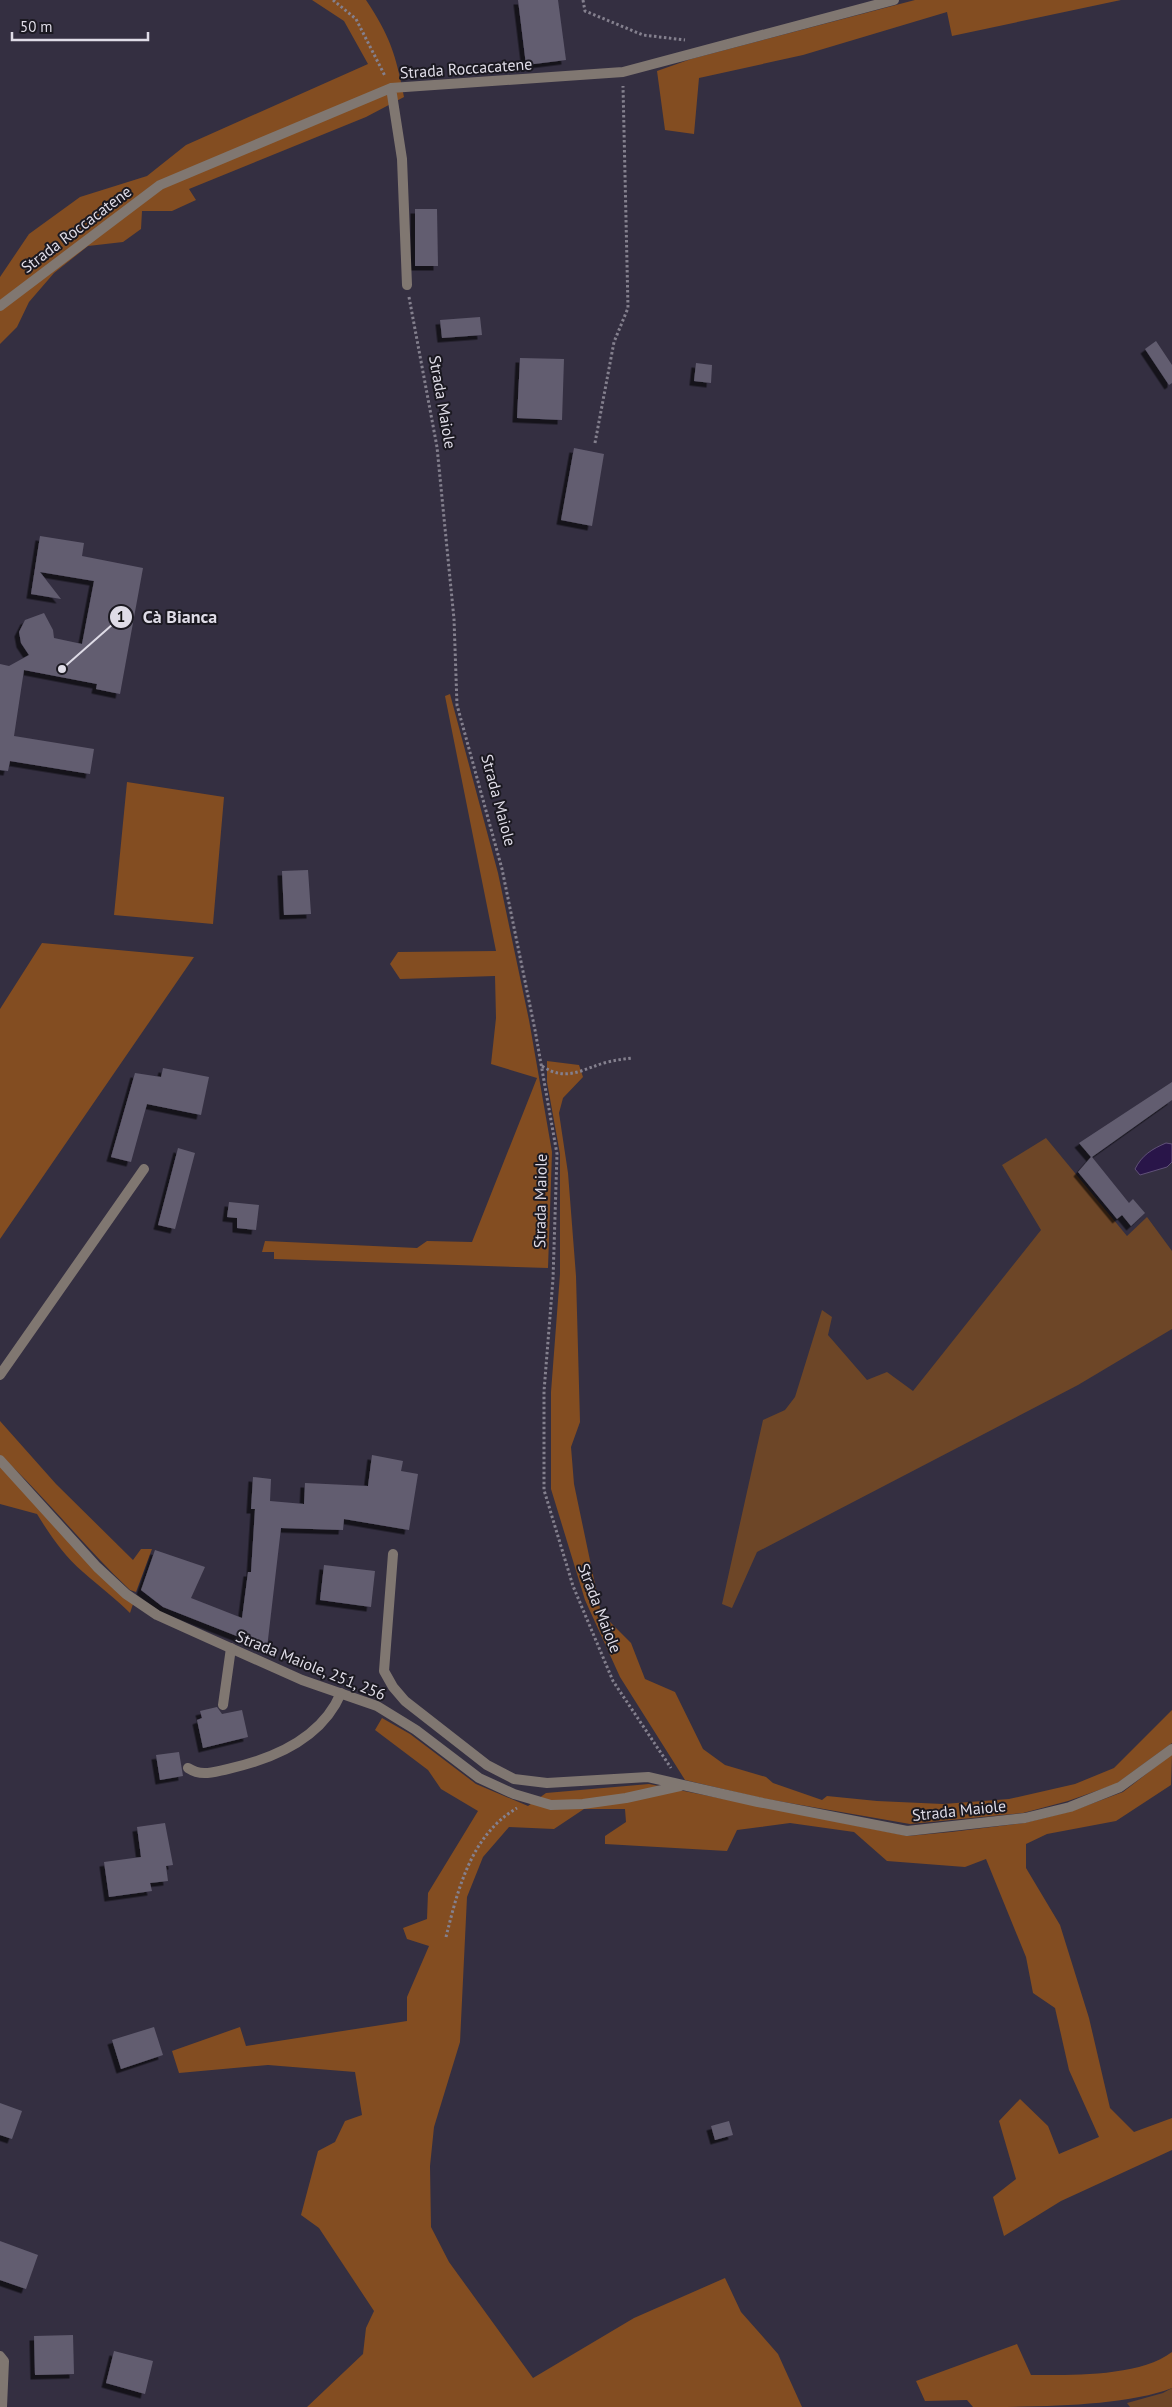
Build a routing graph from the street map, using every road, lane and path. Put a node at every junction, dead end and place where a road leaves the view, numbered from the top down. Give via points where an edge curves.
1 (333, 0) edge
2 (583, 0) edge
3 (894, 0) edge
4 (689, 40) dead end
5 (623, 72) junction
6 (391, 88) junction
7 (407, 286) joint
8 (0, 306) edge
9 (596, 443) dead end
10 (632, 1058) dead end
11 (542, 1066) junction
12 (144, 1169) dead end
13 (0, 1375) edge
14 (0, 1460) edge
15 (393, 1554) dead end
16 (231, 1648) junction
17 (341, 1693) junction
18 (223, 1705) dead end
19 (1172, 1749) edge
20 (188, 1768) dead end
21 (683, 1785) junction
22 (533, 1799) junction
23 (446, 1937) dead end
24 (0, 2356) edge
25 (2, 2407) edge

1 - 6 path via 356,19
2 - 4 path via 585,11 643,35
3 - 5 street, Strada Roccacatene
5 - 6 street, Strada Roccacatene
5 - 9 path via 628,308 614,342
6 - 7 street via 402,159
6 - 8 street, Strada Roccacatene via 160,185
7 - 11 path, Strada Maiole via 437,447 454,620 457,705 502,870
10 - 11 path via 607,1062 580,1073 554,1074
11 - 21 path, Strada Maiole via 557,1154 553,1280 544,1391 544,1490 573,1586 613,1681
12 - 13 street
14 - 16 street, Strada Maiole, 251, 256 via 126,1594 158,1615
15 - 21 street via 384,1671 405,1701 487,1765 514,1778 547,1784 648,1776
16 - 17 street, Strada Maiole, 251, 256 via 302,1680
16 - 18 street
17 - 20 street via 337,1704 320,1723 298,1743 274,1757 203,1775
17 - 22 street, Strada Maiole, 251, 256 via 377,1706 416,1730 478,1778
19 - 21 street, Strada Maiole via 1120,1787 1070,1806 1025,1818 907,1831
21 - 22 street, Strada Maiole, 251, 256 via 583,1804 550,1805
22 - 23 path via 509,1813 482,1840 466,1869
24 - 25 street via 4,2361

